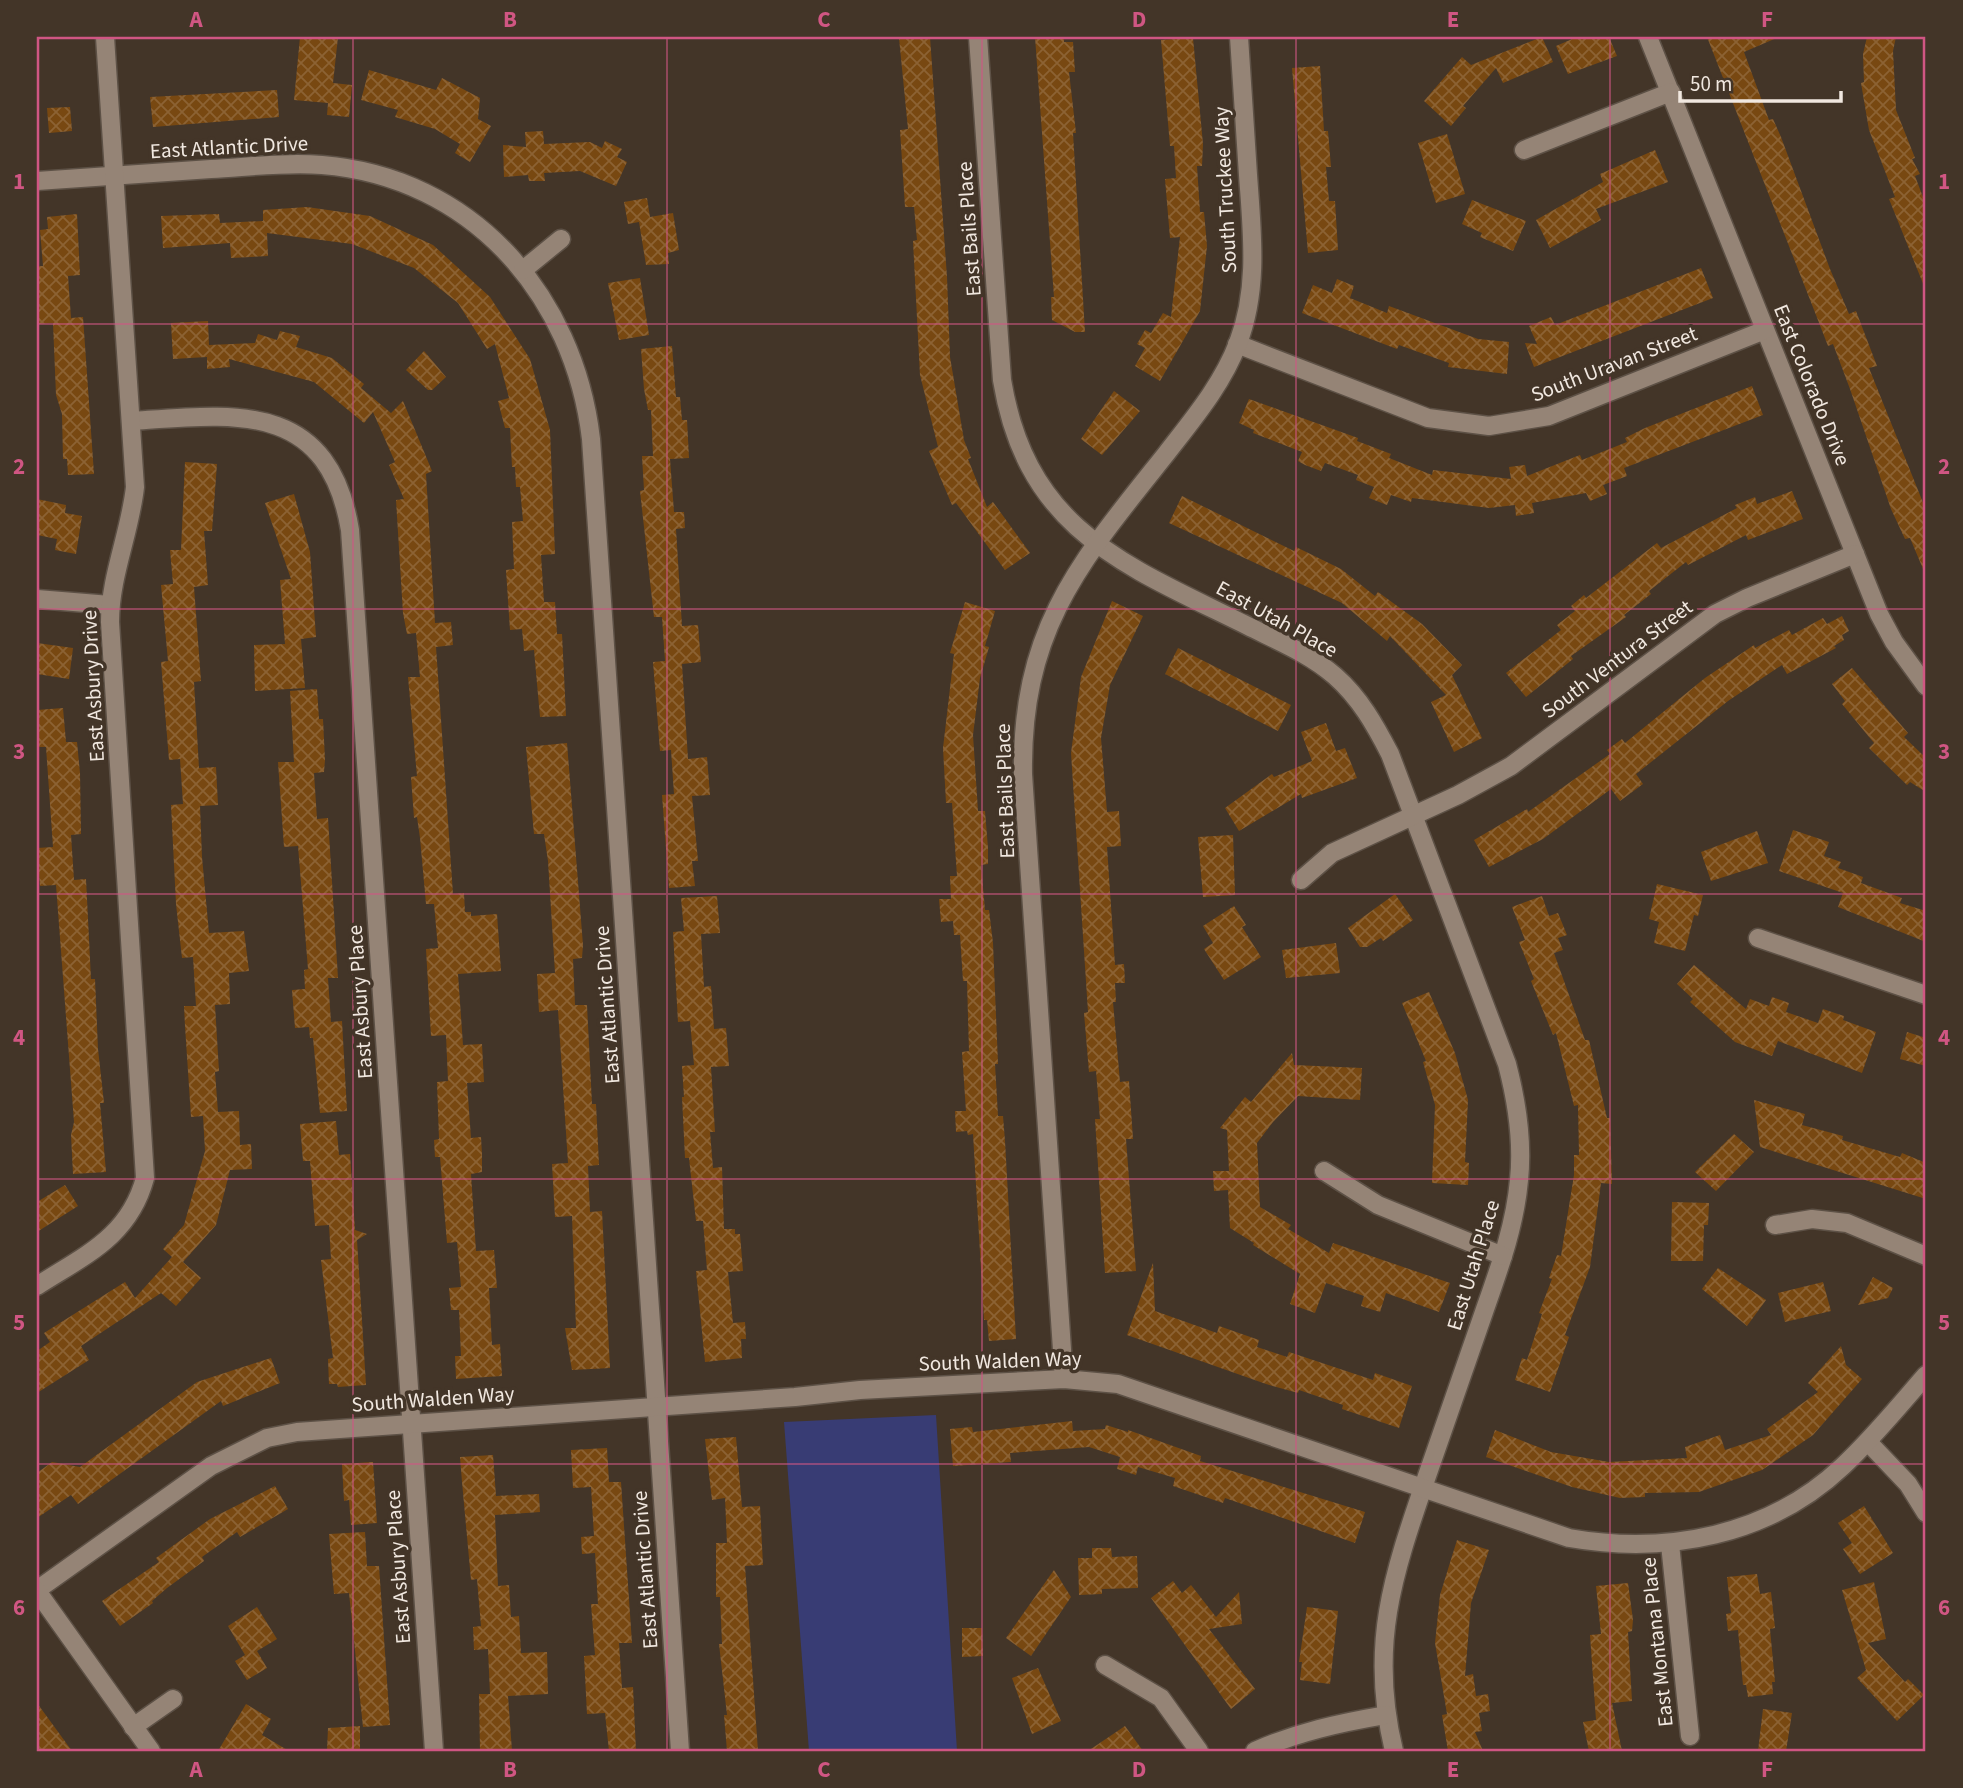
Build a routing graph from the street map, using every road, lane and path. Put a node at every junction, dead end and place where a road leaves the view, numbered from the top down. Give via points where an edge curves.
1 (105, 37) edge
2 (978, 37) edge
3 (1239, 37) edge
4 (1648, 37) edge
5 (1671, 92) junction
6 (1524, 150) dead end
7 (114, 176) junction
8 (37, 181) edge
9 (561, 239) dead end
10 (523, 270) junction
11 (1765, 330) junction
12 (1237, 344) junction
13 (131, 421) junction
14 (1094, 544) junction
15 (1855, 554) junction
16 (37, 599) edge
17 (110, 605) junction
18 (1926, 686) edge
19 (1413, 814) junction
20 (1301, 880) dead end
21 (1758, 938) dead end
22 (1926, 995) edge
23 (1324, 1171) dead end
24 (1775, 1225) dead end
25 (1503, 1256) junction
26 (1926, 1256) edge
27 (37, 1286) edge
28 (1926, 1375) edge
29 (1064, 1379) junction
30 (657, 1407) junction
31 (411, 1423) junction
32 (1868, 1442) junction
33 (1423, 1488) junction
34 (1926, 1513) edge
35 (1670, 1544) junction
36 (37, 1591) edge
37 (1105, 1665) dead end
38 (173, 1699) dead end
39 (1386, 1715) junction
40 (133, 1727) junction
41 (1689, 1736) dead end
42 (151, 1751) edge
43 (434, 1751) edge
44 (680, 1751) edge
45 (1199, 1751) edge
46 (1255, 1751) edge
47 (1394, 1751) edge

1 - 7 street, East Asbury Drive
2 - 14 street, East Bails Place via 1006,406 1028,466 1049,498
3 - 12 street, South Truckee Way via 1254,256 1248,307
4 - 5 street, East Colorado Drive
5 - 6 street
5 - 11 street, East Colorado Drive
7 - 8 street
7 - 10 street, East Atlantic Drive via 292,164 353,170 403,184 440,201 479,227
7 - 13 street, East Asbury Drive
9 - 10 street
10 - 30 street, East Atlantic Drive via 558,322 588,409
11 - 12 street, South Uravan Street via 1549,416 1489,426 1428,418
11 - 15 street, East Colorado Drive
12 - 14 street, South Truckee Way via 1202,408
13 - 17 street, East Asbury Drive via 132,517
13 - 31 street, East Asbury Place via 219,415 264,421 288,430 326,464 346,504
14 - 19 street, East Utah Place via 1126,566 1310,657 1335,676 1375,723
14 - 29 street, East Bails Place via 1062,593 1043,636 1026,704 1023,739
15 - 18 street, East Colorado Drive via 1894,642
15 - 19 street, South Ventura Street via 1715,614 1536,749
16 - 17 street
17 - 27 street, East Asbury Drive via 145,1178 133,1211 114,1235
19 - 20 street via 1332,853
19 - 25 street, East Utah Place via 1515,1096 1520,1177
21 - 22 street
23 - 25 street via 1378,1205
24 - 26 street via 1812,1219 1847,1223
25 - 33 street, East Utah Place
28 - 32 street, South Walden Way
29 - 30 street, South Walden Way
29 - 33 street, South Walden Way via 1118,1384
30 - 31 street, South Walden Way
30 - 44 street, East Atlantic Drive
31 - 36 street, South Walden Way via 297,1432 238,1450
31 - 43 street, East Asbury Place
32 - 34 street via 1908,1484
32 - 35 street, South Walden Way via 1842,1468 1791,1505 1737,1529
33 - 35 street, South Walden Way via 1569,1538
33 - 39 street, East Utah Place via 1394,1577 1384,1626
35 - 41 street, East Montana Place
36 - 40 street
37 - 45 street via 1161,1698
38 - 40 street
39 - 46 street via 1322,1726
39 - 47 street, East Utah Place
40 - 42 street

